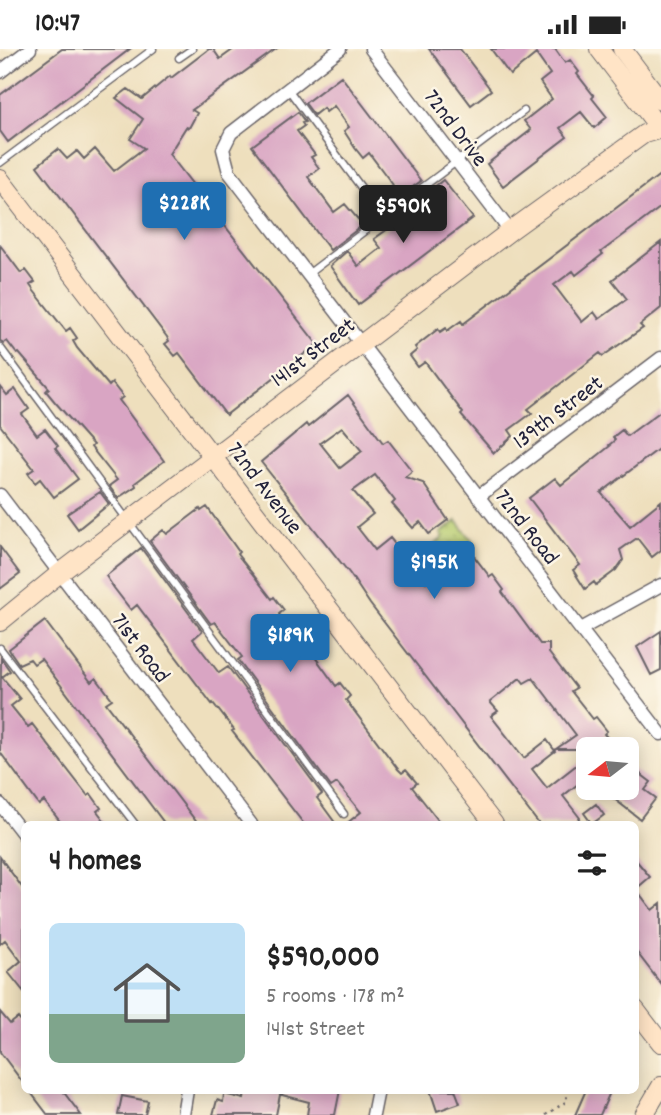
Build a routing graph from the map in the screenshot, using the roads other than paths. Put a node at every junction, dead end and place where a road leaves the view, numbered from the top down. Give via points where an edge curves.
1 (30, 49) edge
2 (153, 49) edge
3 (192, 49) edge
4 (340, 49) edge
5 (371, 49) edge
6 (599, 49) edge
7 (622, 49) edge
8 (179, 58) dead end
9 (0, 72) edge
10 (288, 89) junction
11 (661, 101) edge
12 (523, 111) dead end
13 (660, 129) edge
14 (456, 160) junction
15 (0, 163) edge
16 (0, 179) edge
17 (383, 217) junction
18 (510, 231) junction
19 (308, 274) junction
20 (362, 344) junction
21 (0, 348) edge
22 (661, 358) edge
23 (213, 457) junction
24 (0, 495) edge
25 (478, 497) junction
26 (128, 521) junction
27 (60, 573) junction
28 (661, 585) edge
29 (0, 622) edge
30 (581, 629) junction
31 (0, 648) edge
32 (661, 734) edge
33 (0, 804) edge
34 (344, 814) dead end
35 (133, 821) edge
36 (249, 821) edge
37 (492, 821) edge
38 (21, 831) edge
39 (639, 1014) edge
40 (661, 1043) edge
41 (661, 1086) edge
42 (186, 1094) edge
43 (377, 1094) edge
44 (183, 1115) edge
45 (373, 1115) edge
46 (644, 1115) edge

1 - 9 street
2 - 15 lane
3 - 8 lane
4 - 10 street, 72nd Road
5 - 14 street, 72nd Drive
6 - 13 street
7 - 11 street
10 - 17 lane
10 - 19 street, 72nd Road via 231,133 223,149 229,171
12 - 14 lane
13 - 18 street, 141st Street via 644,134
14 - 17 lane
14 - 18 street, 72nd Drive
16 - 23 street, 72nd Avenue
17 - 19 lane
18 - 20 street, 141st Street
19 - 20 street, 72nd Road
20 - 23 street, 141st Street
20 - 25 street, 72nd Road
21 - 26 lane
22 - 25 street, 139th Street
23 - 26 street, 141st Street
23 - 37 street, 72nd Avenue
24 - 27 street, 71st Road
25 - 30 street, 72nd Road
26 - 27 street, 141st Street
26 - 34 lane
27 - 29 street, 141st Street
27 - 36 street, 71st Road
28 - 30 street
30 - 32 street, 72nd Road
31 - 35 lane
33 - 38 street
39 - 40 street
41 - 46 street
42 - 44 street
43 - 45 street

